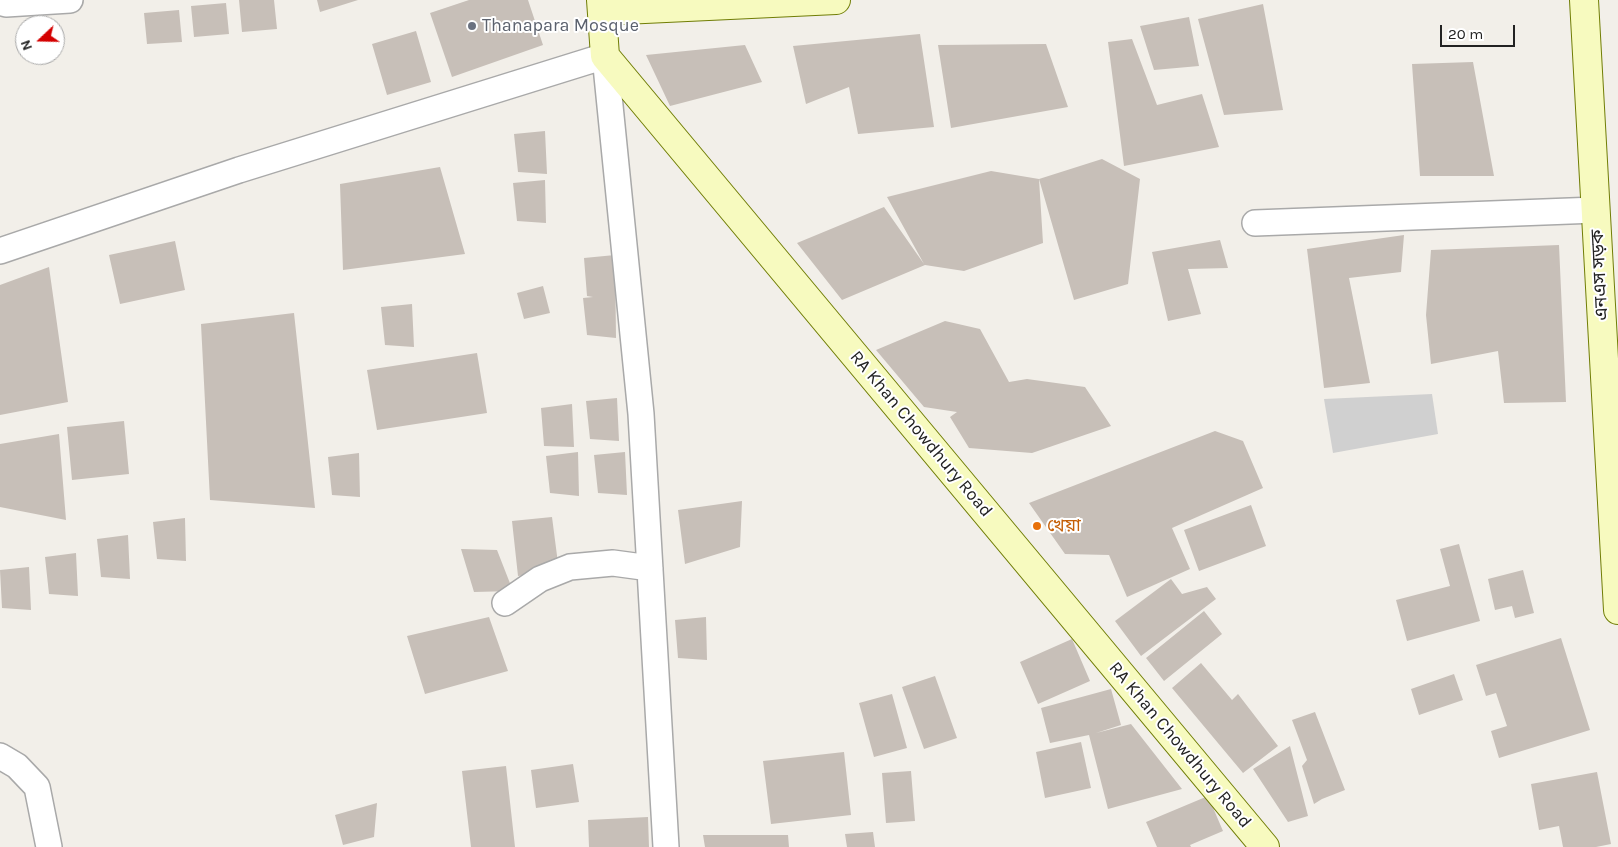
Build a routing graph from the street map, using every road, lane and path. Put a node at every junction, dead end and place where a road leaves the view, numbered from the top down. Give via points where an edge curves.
1 (70, 0) edge
2 (836, 0) edge
3 (1584, 0) edge
4 (0, 2) edge
5 (597, 4) edge
6 (605, 56) junction
7 (1596, 210) junction
8 (1255, 223) dead end
9 (0, 251) edge
10 (650, 568) junction
11 (505, 603) dead end
12 (1618, 610) edge
13 (0, 756) edge
14 (49, 847) edge
15 (666, 847) edge
16 (1265, 847) edge

1 - 4 street
2 - 5 street
3 - 7 street, এনএস সড়ক
5 - 6 street
6 - 9 street via 239,170
6 - 10 street via 641,414
6 - 16 street, RA Khan Chowdhury Road
7 - 8 street
7 - 12 street, এনএস সড়ক
10 - 11 street via 613,563 570,567 540,580
10 - 15 street
13 - 14 street via 17,766 37,786

